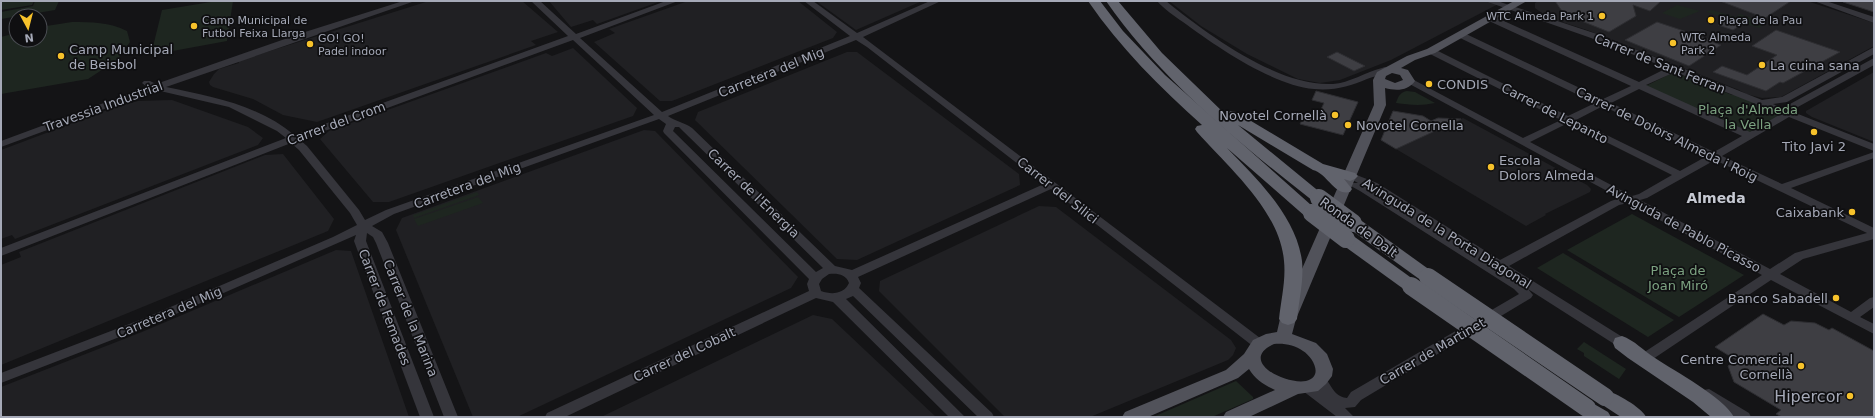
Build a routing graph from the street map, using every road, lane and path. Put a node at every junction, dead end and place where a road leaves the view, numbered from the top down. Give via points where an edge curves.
1 (396, 1) edge
2 (411, 1) edge
3 (535, 1) edge
4 (674, 1) edge
5 (808, 1) edge
6 (937, 1) edge
7 (1094, 1) edge
8 (1112, 1) edge
9 (1162, 1) edge
10 (1489, 1) edge
11 (1522, 1) edge
12 (1818, 1) edge
13 (1511, 8) junction
14 (1492, 19) junction
15 (1874, 20) edge
16 (1137, 33) junction
17 (1461, 35) junction
18 (575, 37) junction
19 (856, 37) junction
20 (1874, 50) edge
21 (1431, 51) junction
22 (1874, 61) edge
23 (1675, 68) junction
24 (1387, 70) junction
25 (1155, 73) junction
26 (1404, 80) junction
27 (1355, 81) junction
28 (1381, 83) junction
29 (150, 85) junction
30 (1639, 86) junction
31 (1759, 102) junction
32 (1603, 103) junction
33 (1380, 104) junction
34 (1787, 113) junction
35 (661, 116) junction
36 (1568, 120) junction
37 (671, 123) junction
38 (1750, 136) junction
39 (1, 138) edge
40 (293, 139) junction
41 (1522, 142) junction
42 (1, 144) edge
43 (1874, 148) edge
44 (1874, 155) edge
45 (1714, 156) junction
46 (1679, 175) junction
47 (1347, 182) junction
48 (1052, 184) junction
49 (1781, 188) junction
50 (1630, 199) junction
51 (363, 226) junction
52 (1349, 231) junction
53 (1872, 231) edge
54 (1, 252) edge
55 (1518, 256) junction
56 (1496, 268) junction
57 (832, 270) junction
58 (1770, 274) junction
59 (852, 275) junction
60 (815, 278) junction
61 (854, 289) junction
62 (816, 292) junction
63 (1543, 293) junction
64 (837, 298) junction
65 (1521, 299) junction
66 (1874, 301) edge
67 (1558, 303) junction
68 (1851, 318) junction
69 (1288, 319) junction
70 (1874, 330) edge
71 (1283, 338) junction
72 (1622, 343) junction
73 (1256, 350) junction
74 (1648, 356) junction
75 (1, 378) edge
76 (1308, 385) junction
77 (1350, 403) junction
78 (1594, 413) edge
79 (427, 417) edge
80 (451, 417) edge
81 (552, 417) edge
82 (958, 417) edge
83 (987, 417) edge
84 (1131, 417) edge
85 (1232, 417) edge
86 (1347, 417) edge
87 (1352, 417) edge
88 (1636, 417) edge
89 (1724, 417) edge
90 (1744, 417) edge

1 - 29 street, Travessia Industrial via 308,28
2 - 29 street, Travessia Industrial
3 - 18 street, Carrer de l'Energia
4 - 18 street, Carrer del Crom
5 - 19 street, Carrer del Silici
6 - 19 street, Carretera del Mig
7 - 25 highway, Ronda de Dalt via 1122,38
8 - 16 highway, Ronda de Dalt
9 - 27 street via 1242,57 1291,80 1322,88
10 - 13 street, Carrer de Sant Ferran
11 - 13 main road
12 - 15 street
13 - 14 main road
13 - 23 street, Carrer de Sant Ferran via 1594,36
14 - 17 main road
14 - 30 street
16 - 47 highway via 1225,110 1337,180
16 - 52 highway, Ronda de Dalt, bridge via 1176,75 1221,117 1319,198
17 - 21 main road
17 - 32 street, Carrer de Dolors Almeda i Roig
18 - 35 street, Carrer de l'Energia
18 - 40 street, Carrer del Crom
19 - 35 street, Carretera del Mig
19 - 48 street, Carrer del Silici
20 - 31 street via 1784,100
21 - 24 main road
21 - 26 main road via 1408,69
21 - 36 street, Carrer de Lepanto
22 - 34 street via 1793,106
23 - 30 street
23 - 31 street, Carrer de Sant Ferran
24 - 26 main road
24 - 27 street
24 - 28 main road via 1379,76
25 - 52 highway, Ronda de Dalt, bridge via 1256,166 1312,213
25 - 69 highway via 1263,198 1282,226 1293,260
26 - 28 main road
26 - 33 main road
26 - 41 street, Avinguda de Pablo Picasso
27 - 28 street
28 - 33 main road
29 - 39 street, Travessia Industrial
29 - 40 street via 232,105 271,123
29 - 42 street, Travessia Industrial
30 - 32 street
30 - 38 street
31 - 34 street, Carrer de Sant Ferran
32 - 36 street
32 - 45 street, Carrer de Dolors Almeda i Roig
33 - 47 main road
34 - 38 street
34 - 43 street, Carrer de Sant Ferran
35 - 37 street, Carrer de l'Energia
35 - 51 street, Carretera del Mig via 390,212
36 - 41 street
36 - 46 street, Carrer de Lepanto
37 - 57 street, Carrer de l'Energia via 682,124
37 - 60 street, Carrer de l'Energia via 667,130
38 - 45 street
40 - 51 street via 356,212
40 - 54 street, Carrer del Crom
41 - 50 street, Avinguda de Pablo Picasso
44 - 49 street
45 - 46 street
45 - 49 street, Carrer de Dolors Almeda i Roig
46 - 50 street via 1640,197
47 - 56 street, Avinguda de la Porta Diagonal via 1367,181
47 - 69 main road
48 - 59 street
48 - 73 street, Carrer del Silici
49 - 53 street, Carrer de Dolors Almeda i Roig
50 - 55 street via 1615,202
50 - 58 street, Avinguda de Pablo Picasso
51 - 75 street, Carretera del Mig via 332,242 149,321
51 - 79 street, Carrer de Femades via 360,241
51 - 80 street, Carrer de la Marina via 378,235 382,243
52 - 78 highway, Ronda de Dalt, bridge via 1411,286
52 - 88 highway, Ronda de Dalt, bridge via 1428,277
53 - 58 street via 1799,256
55 - 56 street
55 - 63 street, Avinguda de la Porta Diagonal via 1519,270
56 - 63 street, Avinguda de la Porta Diagonal
56 - 65 street, Avinguda de la Porta Diagonal via 1518,286
57 - 59 street
57 - 60 street
58 - 68 street, Avinguda de Pablo Picasso
58 - 74 street
59 - 61 street
60 - 62 street via 813,284
61 - 64 street
61 - 83 street
62 - 64 street via 825,297
62 - 81 street, Carrer del Cobalt
63 - 67 street, Avinguda de la Porta Diagonal
64 - 82 street
65 - 67 street, Avinguda de la Porta Diagonal via 1537,294
65 - 77 street, Carrer de Martinet via 1356,396
66 - 68 street
67 - 72 street, Avinguda de la Porta Diagonal
68 - 70 street, Avinguda de Pablo Picasso
69 - 71 main road
71 - 73 main road via 1272,338
71 - 76 main road via 1299,342 1317,354 1322,362 1324,370
72 - 74 street, Avinguda de la Porta Diagonal
72 - 89 highway
73 - 76 main road via 1256,369 1266,378 1278,385
73 - 84 main road via 1232,374
74 - 90 street, Avinguda de la Porta Diagonal
76 - 77 street via 1324,389 1336,401
76 - 85 main road
76 - 86 street
77 - 87 street

